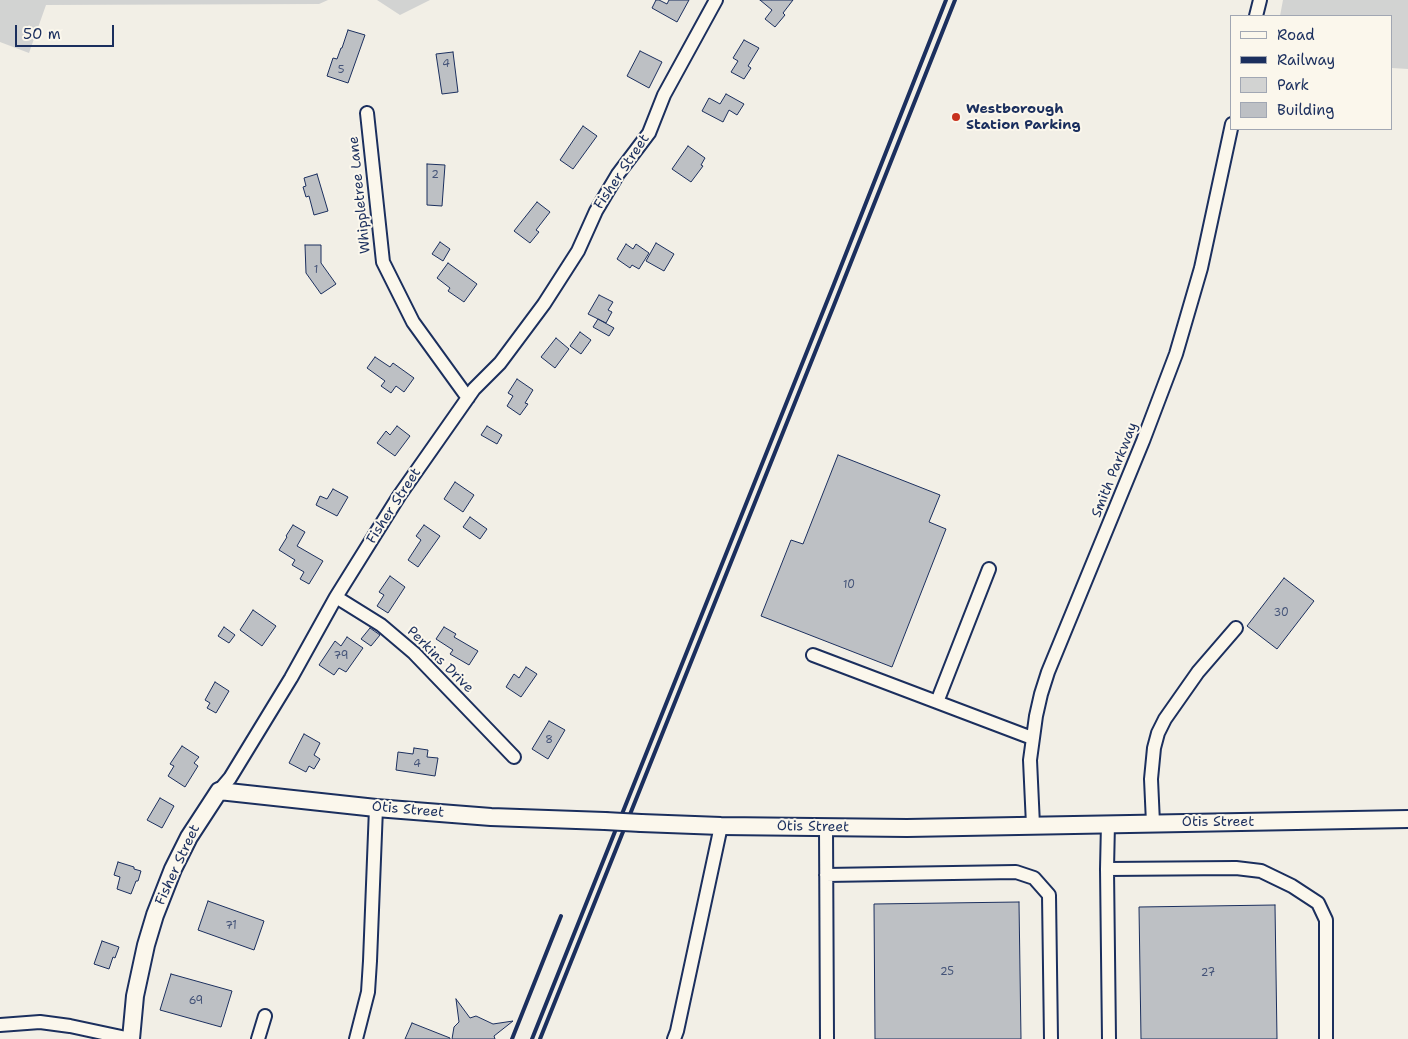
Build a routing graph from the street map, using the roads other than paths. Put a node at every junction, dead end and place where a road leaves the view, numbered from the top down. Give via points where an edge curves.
1 (716, 0) edge
2 (1260, 0) edge
3 (1256, 15) edge
4 (367, 113) dead end
5 (1231, 130) edge
6 (468, 398) junction
7 (989, 569) dead end
8 (336, 597) junction
9 (1236, 628) dead end
10 (813, 655) dead end
11 (937, 702) junction
12 (1032, 738) junction
13 (514, 757) dead end
14 (219, 791) junction
15 (376, 808) junction
16 (1408, 819) edge
17 (1153, 822) junction
18 (1108, 823) junction
19 (1034, 825) junction
20 (721, 826) junction
21 (826, 827) junction
22 (1107, 868) junction
23 (826, 875) junction
24 (265, 1016) dead end
25 (0, 1025) edge
26 (131, 1039) edge
27 (258, 1039) edge
28 (356, 1039) edge
29 (674, 1039) edge
30 (827, 1039) edge
31 (1051, 1039) edge
32 (1109, 1039) edge
33 (1326, 1039) edge

1 - 6 street, Fisher Street via 664,95 649,133 618,174 578,251 500,363
2 - 3 street
4 - 6 street, Whippletree Lane via 383,262 413,322
5 - 12 street, Smith Parkway via 1184,331 1048,672
6 - 8 street, Fisher Street via 399,496
7 - 11 street
8 - 13 street, Perkins Drive via 381,625 414,653
8 - 14 street, Fisher Street via 291,678
9 - 17 street via 1198,672 1158,733 1151,779
10 - 11 street
11 - 12 street
12 - 19 street, Smith Parkway via 1030,781
14 - 15 main road, Otis Street
14 - 26 main road, Fisher Street via 181,853 155,914 135,996
15 - 20 main road, Otis Street, bridge via 491,817
15 - 28 street via 368,992
16 - 17 main road, Otis Street
17 - 18 main road, Otis Street
18 - 19 main road, Otis Street
18 - 22 street
19 - 21 main road, Otis Street
20 - 21 main road, Otis Street
20 - 29 street
21 - 23 street
22 - 32 street
22 - 33 street via 1236,868 1261,871 1318,903 1326,920
23 - 30 street
23 - 31 street via 1016,872 1034,878 1049,895
24 - 27 street
25 - 26 street via 40,1022

